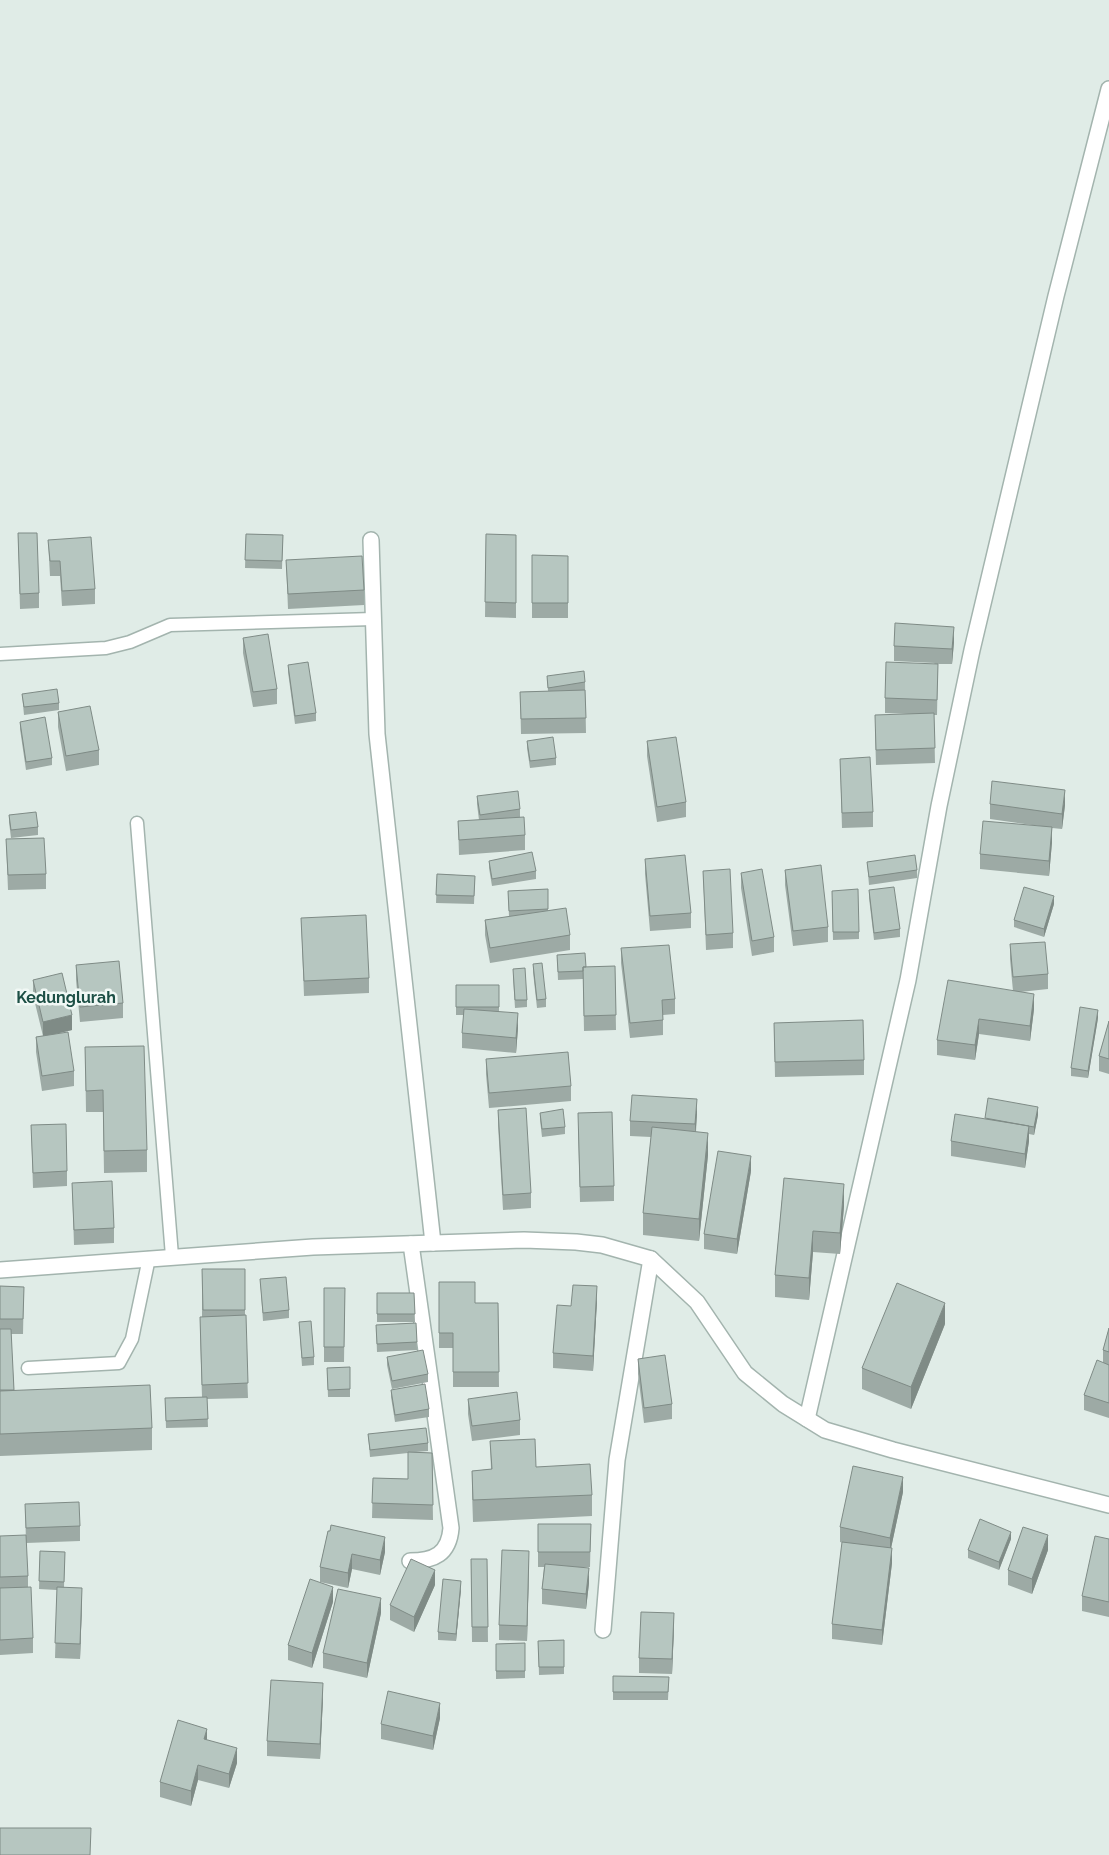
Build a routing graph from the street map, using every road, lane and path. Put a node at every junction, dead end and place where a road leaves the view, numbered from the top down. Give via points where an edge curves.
1 (1109, 89) edge
2 (370, 540) dead end
3 (373, 619) junction
4 (0, 654) edge
5 (137, 823) dead end
6 (433, 1243) junction
7 (410, 1244) junction
8 (172, 1256) junction
9 (149, 1258) junction
10 (651, 1259) junction
11 (0, 1270) edge
12 (28, 1368) dead end
13 (807, 1419) junction
14 (1109, 1505) edge
15 (410, 1561) edge
16 (603, 1630) dead end

1 - 13 street via 972,650 939,806 908,980
2 - 3 street
3 - 4 lane via 170,625 106,648
3 - 6 street via 377,734
5 - 8 lane
6 - 7 street
6 - 10 street via 576,1242 602,1245
7 - 8 street
7 - 15 street via 450,1528 450,1542 441,1554 422,1561
8 - 9 street
9 - 11 street
9 - 12 lane via 132,1339 119,1363
10 - 13 street via 697,1302 745,1373
10 - 16 street via 617,1460
13 - 14 street via 824,1430 893,1450

